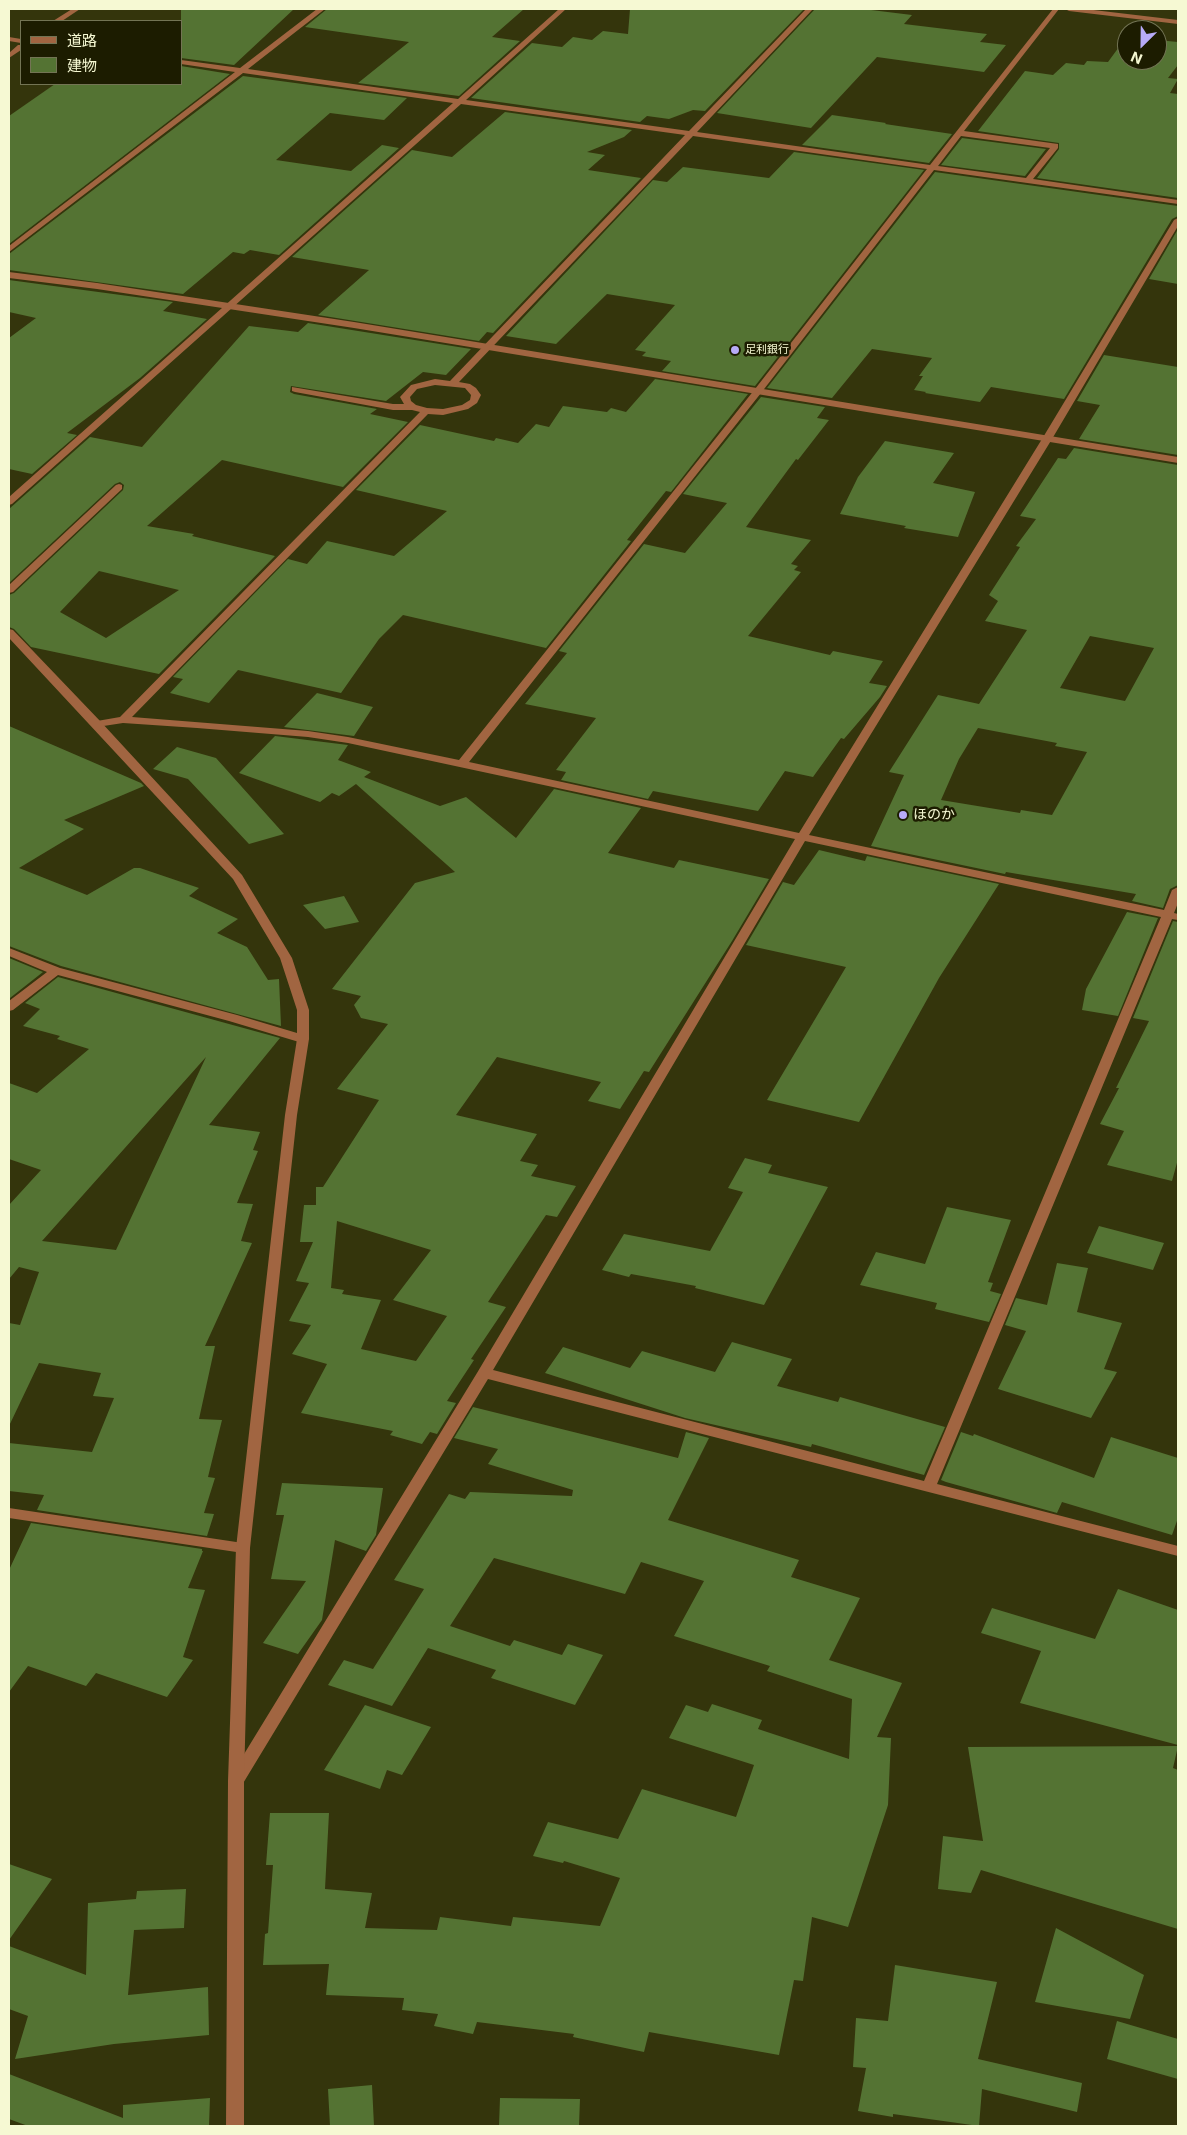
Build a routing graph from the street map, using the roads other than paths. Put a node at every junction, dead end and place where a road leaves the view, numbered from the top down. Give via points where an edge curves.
1 (76, 9) edge
2 (321, 9) edge
3 (563, 9) edge
4 (810, 9) edge
5 (1056, 9) edge
6 (1070, 9) edge
7 (59, 20) edge
8 (1178, 22) edge
9 (20, 48) edge
10 (9, 56) edge
11 (182, 62) edge
12 (240, 70) junction
13 (460, 101) junction
14 (959, 133) junction
15 (691, 134) junction
16 (932, 168) junction
17 (1028, 180) junction
18 (1178, 202) edge
19 (1178, 220) edge
20 (9, 250) edge
21 (9, 275) edge
22 (228, 305) junction
23 (488, 347) junction
24 (453, 383) junction
25 (295, 389) dead end
26 (758, 391) junction
27 (413, 407) junction
28 (426, 411) junction
29 (1047, 439) junction
30 (1178, 460) edge
31 (119, 487) dead end
32 (9, 502) edge
33 (9, 590) edge
34 (9, 632) edge
35 (123, 720) junction
36 (97, 724) junction
37 (462, 765) junction
38 (802, 837) junction
39 (1178, 890) edge
40 (1173, 916) edge
41 (9, 952) edge
42 (56, 971) junction
43 (9, 1008) edge
44 (303, 1039) junction
45 (484, 1373) junction
46 (929, 1486) junction
47 (9, 1513) edge
48 (243, 1548) junction
49 (1178, 1551) edge
50 (236, 1781) junction
51 (235, 2126) edge

1 - 7 street
2 - 12 street
3 - 13 street
4 - 15 street
5 - 14 street
6 - 8 street
9 - 10 street
11 - 12 street
12 - 13 street
12 - 20 street
13 - 15 street
13 - 22 street
14 - 16 street
14 - 17 street via 1055,146
15 - 16 street
15 - 23 street
16 - 17 street
16 - 26 street
17 - 18 street
19 - 29 street
21 - 22 street
22 - 23 street
22 - 32 street
23 - 24 street
23 - 26 street
24 - 27 street via 435,382 414,387 405,397
24 - 28 street via 473,390 474,401 455,410
25 - 27 street via 393,407
26 - 29 street
26 - 37 street
27 - 28 street
28 - 35 street
29 - 30 street
29 - 38 street
31 - 33 street
34 - 36 street
35 - 36 street
35 - 37 street via 308,734
36 - 44 street via 238,877 286,958 303,1010
37 - 38 street
38 - 40 street
38 - 45 street
39 - 40 street
40 - 46 street
41 - 42 street
42 - 43 street
42 - 44 street
44 - 48 street via 291,1115
45 - 46 street
45 - 50 street
46 - 49 street
47 - 48 street
48 - 50 street
50 - 51 street

